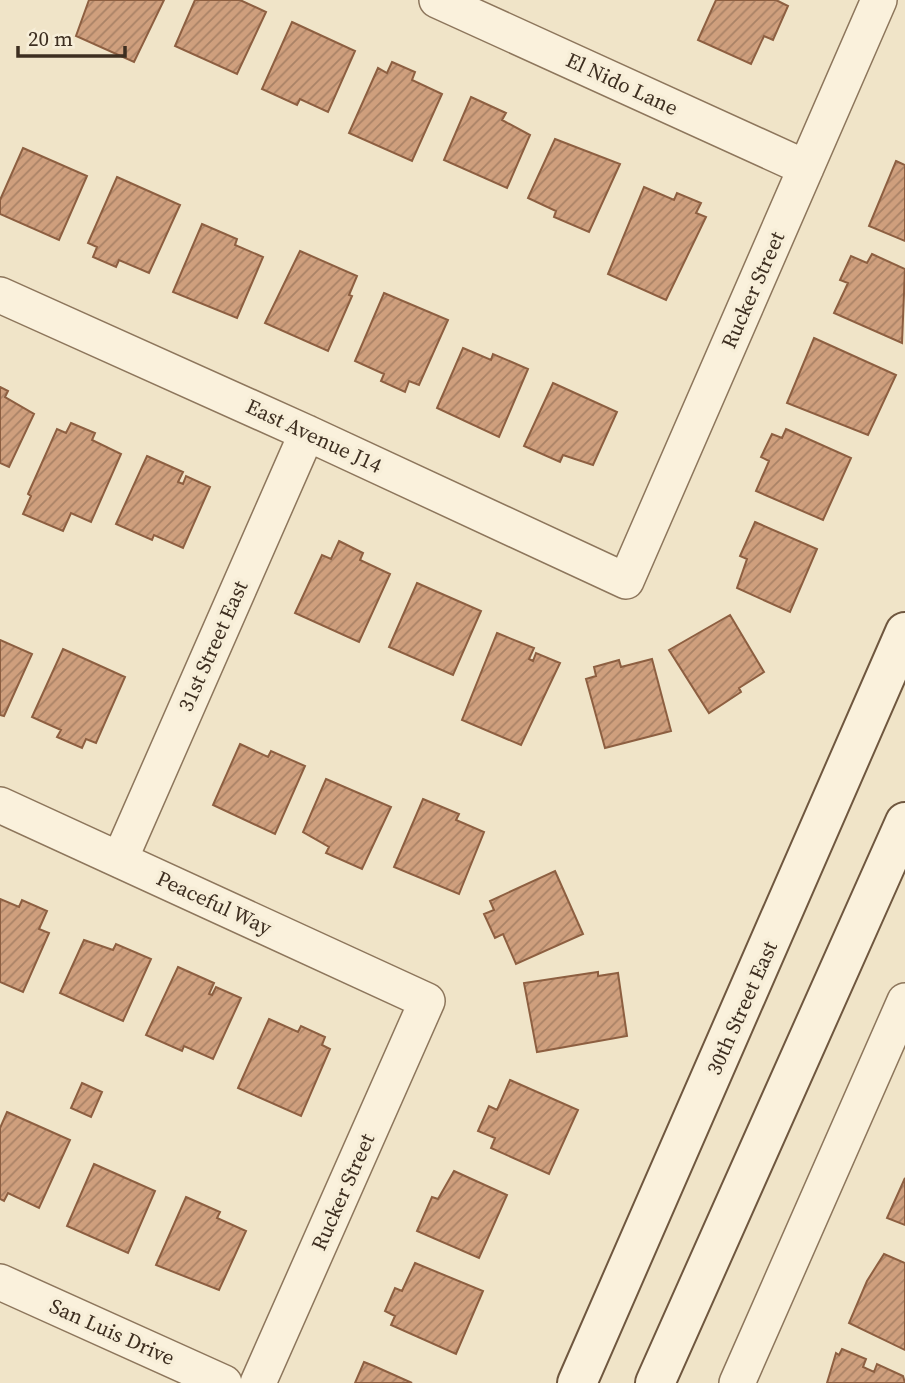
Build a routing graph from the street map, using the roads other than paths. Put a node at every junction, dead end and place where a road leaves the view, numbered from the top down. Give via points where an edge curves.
1 (437, 0) edge
2 (879, 0) edge
3 (806, 168) junction
4 (0, 295) edge
5 (307, 433) junction
6 (626, 581) joint
7 (905, 632) edge
8 (0, 805) edge
9 (905, 822) edge
10 (120, 859) junction
11 (427, 1001) joint
12 (905, 1001) edge
13 (0, 1282) edge
14 (224, 1383) edge
15 (258, 1383) edge
16 (576, 1383) edge
17 (655, 1383) edge
18 (737, 1383) edge

1 - 3 street, El Nido Lane
2 - 3 street, Rucker Street
3 - 6 street, Rucker Street
4 - 5 street, East Avenue J14
5 - 6 street, East Avenue J14
5 - 10 street, 31st Street East
7 - 16 main road, 30th Street East
8 - 10 street, Peaceful Way
9 - 17 main road
10 - 11 street, Peaceful Way
11 - 15 street, Rucker Street
12 - 18 street
13 - 14 street, San Luis Drive

